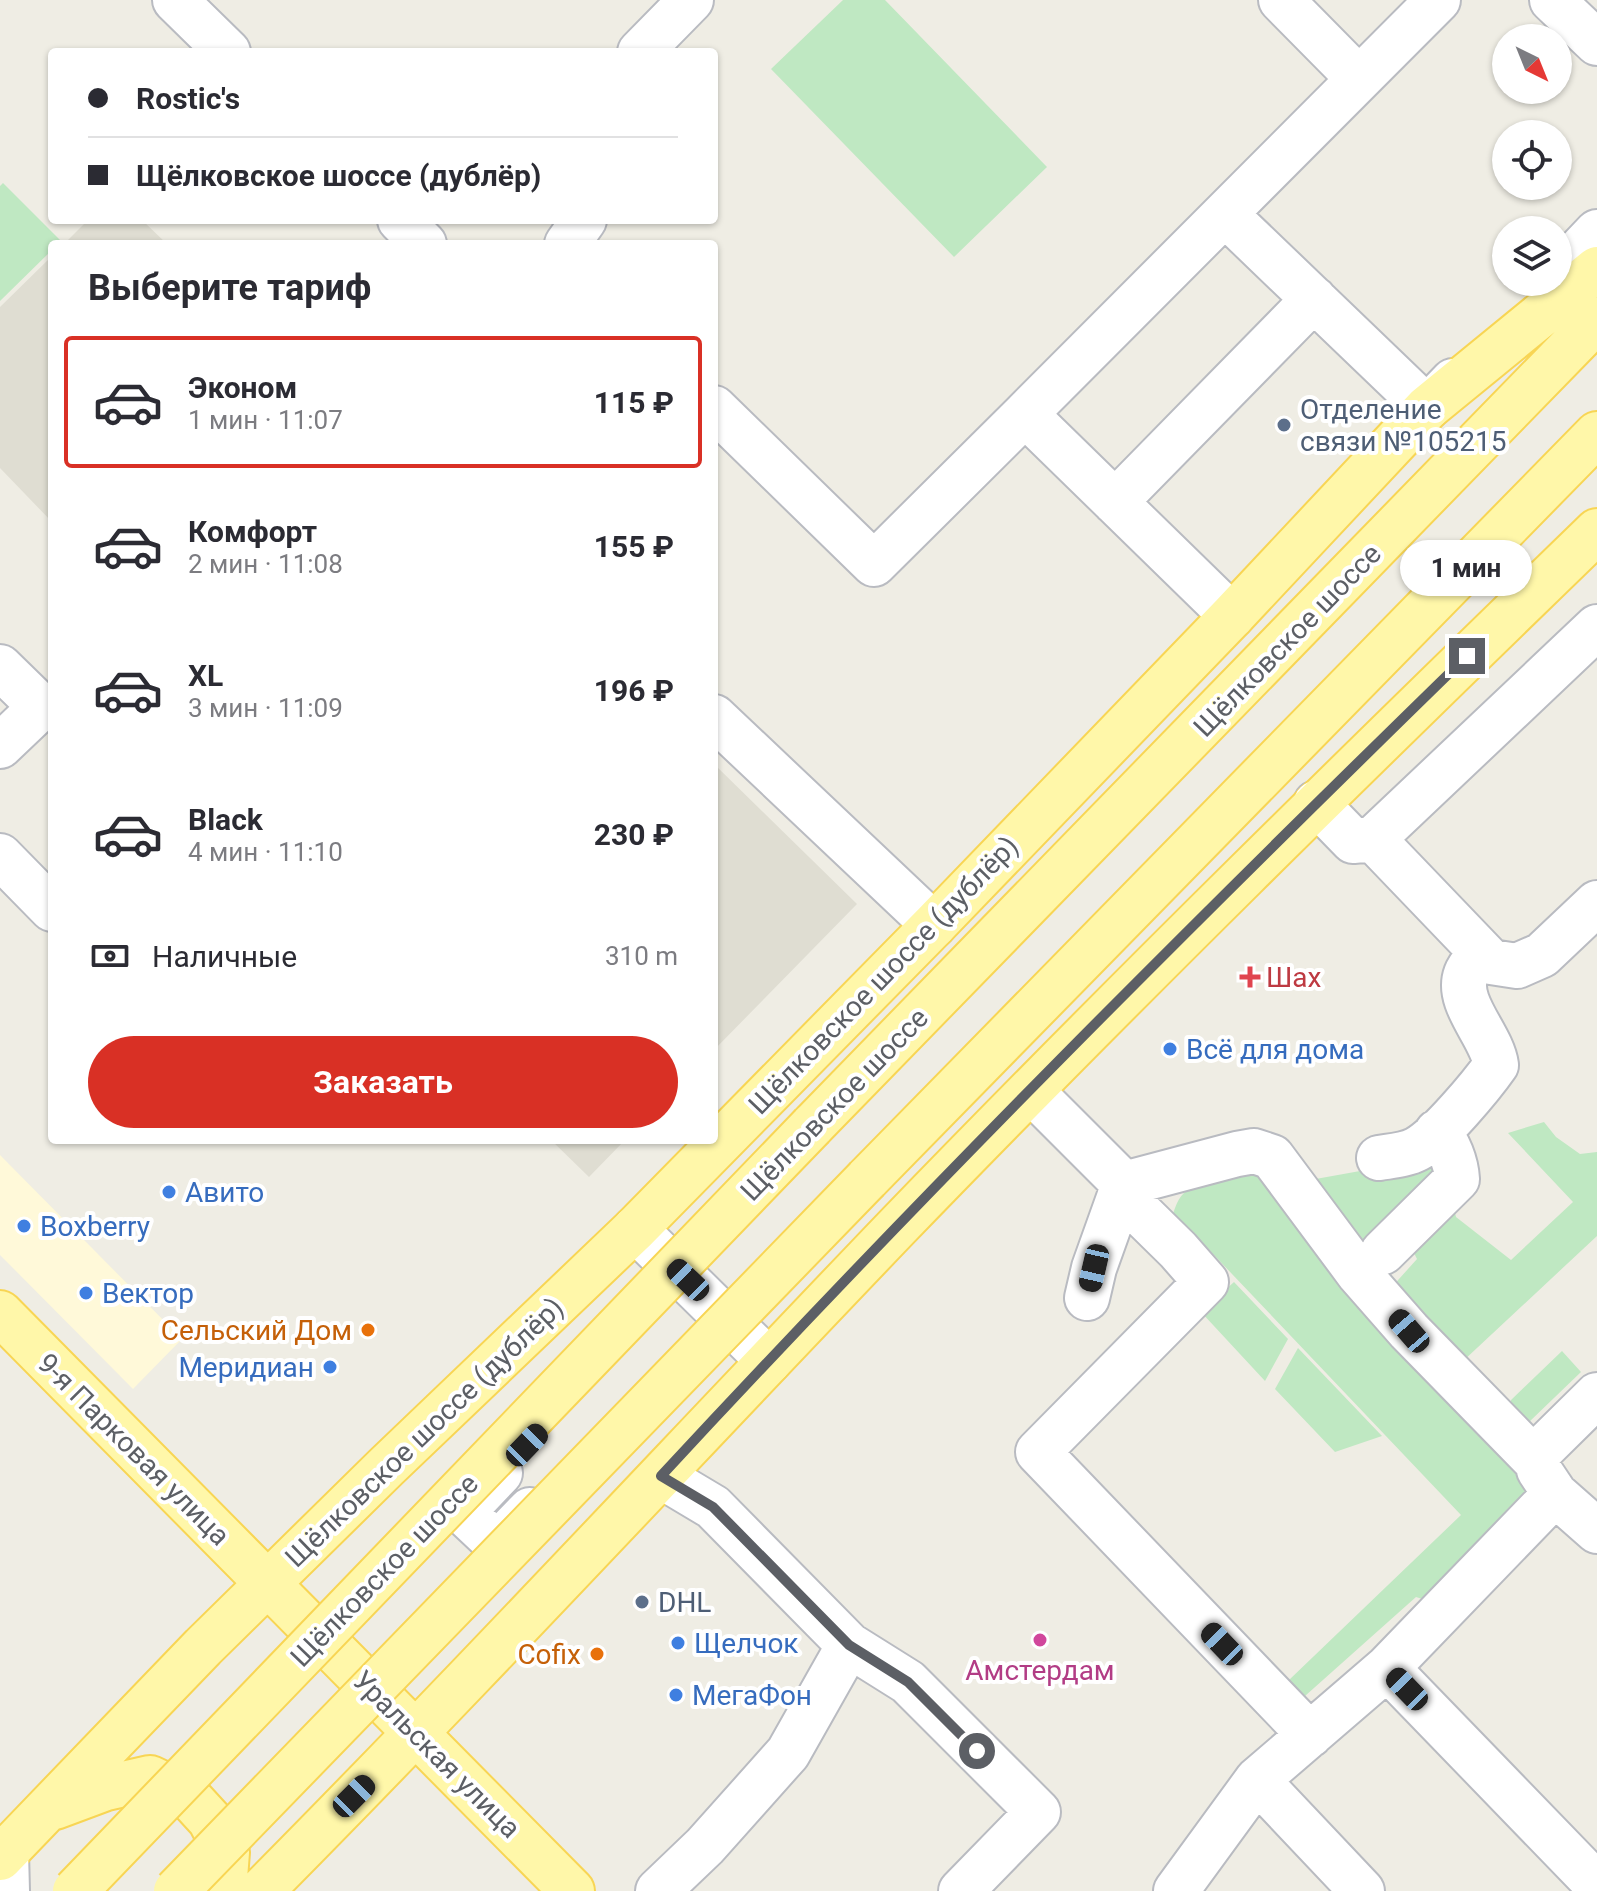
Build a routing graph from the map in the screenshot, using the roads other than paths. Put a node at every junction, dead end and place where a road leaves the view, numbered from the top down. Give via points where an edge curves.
1 (175, 0) edge
2 (691, 0) edge
3 (1281, 0) edge
4 (1438, 0) edge
5 (1552, 0) edge
6 (1597, 43) edge
7 (224, 48) edge
8 (644, 48) edge
9 (1359, 79) junction
10 (1225, 214) junction
11 (404, 224) edge
12 (1597, 232) edge
13 (420, 240) edge
14 (1572, 258) edge
15 (1597, 269) edge
16 (1535, 296) edge
17 (1314, 299) junction
18 (1597, 320) edge
19 (1427, 408) junction
20 (718, 412) edge
21 (1025, 414) junction
22 (1597, 434) edge
23 (1115, 502) junction
24 (1597, 531) edge
25 (1232, 616) junction
26 (1597, 627) edge
27 (0, 667) edge
28 (718, 721) edge
29 (0, 746) edge
30 (1316, 803) junction
31 (1373, 839) junction
32 (0, 856) edge
33 (1597, 903) edge
34 (48, 905) edge
35 (934, 925) junction
36 (1481, 952) junction
37 (1031, 1091) junction
38 (1437, 1132) junction
39 (1379, 1158) dead end
40 (1122, 1188) junction
41 (635, 1229) junction
42 (1383, 1252) dead end
43 (688, 1280) junction
44 (1087, 1298) dead end
45 (0, 1313) edge
46 (721, 1313) junction
47 (769, 1361) junction
48 (1597, 1395) edge
49 (661, 1476) junction
50 (1544, 1476) junction
51 (1597, 1531) edge
52 (268, 1583) junction
53 (849, 1645) junction
54 (1387, 1668) junction
55 (415, 1734) junction
56 (1310, 1735) junction
57 (1257, 1780) junction
58 (46, 1811) junction
59 (4, 1867) edge
60 (1597, 1885) edge
61 (75, 1891) edge
62 (176, 1891) edge
63 (224, 1891) edge
64 (261, 1891) edge
65 (572, 1891) edge
66 (658, 1891) edge
67 (961, 1891) edge
68 (1176, 1891) edge
69 (1362, 1891) edge

1 - 7 street
2 - 8 street
3 - 9 street
4 - 9 street
5 - 6 street
9 - 10 street
10 - 17 street
10 - 21 street
11 - 13 street
12 - 14 street
15 - 19 main road
16 - 19 street, Щёлковское шоссе (дублёр)
17 - 19 street
17 - 23 street
18 - 61 main road, Щёлковское шоссе, bridge
19 - 25 main road, Щёлковское шоссе (дублёр)
20 - 21 street via 874,564
21 - 23 street
22 - 62 main road, bridge
23 - 25 street
24 - 30 main road
25 - 35 main road, Щёлковское шоссе (дублёр)
26 - 31 street
27 - 29 street via 41,707
28 - 35 street
30 - 31 street via 1353,841
30 - 37 main road
31 - 36 street
32 - 34 street
33 - 36 street via 1542,955 1517,966 1491,962
35 - 41 main road, Щёлковское шоссе (дублёр)
36 - 38 street via 1465,975 1465,995 1496,1065
37 - 40 street
37 - 47 main road
38 - 39 street via 1418,1148
38 - 42 street via 1457,1179
40 - 44 street
40 - 50 street via 1254,1151 1272,1157 1359,1274
40 - 56 street via 1206,1282 1038,1452
41 - 43 street
41 - 52 main road, Щёлковское шоссе (дублёр)
43 - 46 street
43 - 46 street via 463,1512 497,1544
45 - 52 main road, 9-я Парковая улица
46 - 47 street
47 - 49 main road
48 - 50 street
49 - 53 street via 713,1507
49 - 55 main road
50 - 51 street
50 - 54 street
52 - 55 main road, Уральская улица
52 - 58 main road, Щёлковское шоссе (дублёр)
53 - 66 street via 788,1753
53 - 67 street via 908,1682 1038,1812
54 - 56 street
54 - 60 street
55 - 64 main road
55 - 65 main road, Уральская улица
56 - 57 street
57 - 68 street
57 - 69 street
58 - 59 main road, Щёлковское шоссе (дублёр)
58 - 63 main road via 150,1778 188,1796 210,1820 227,1852

